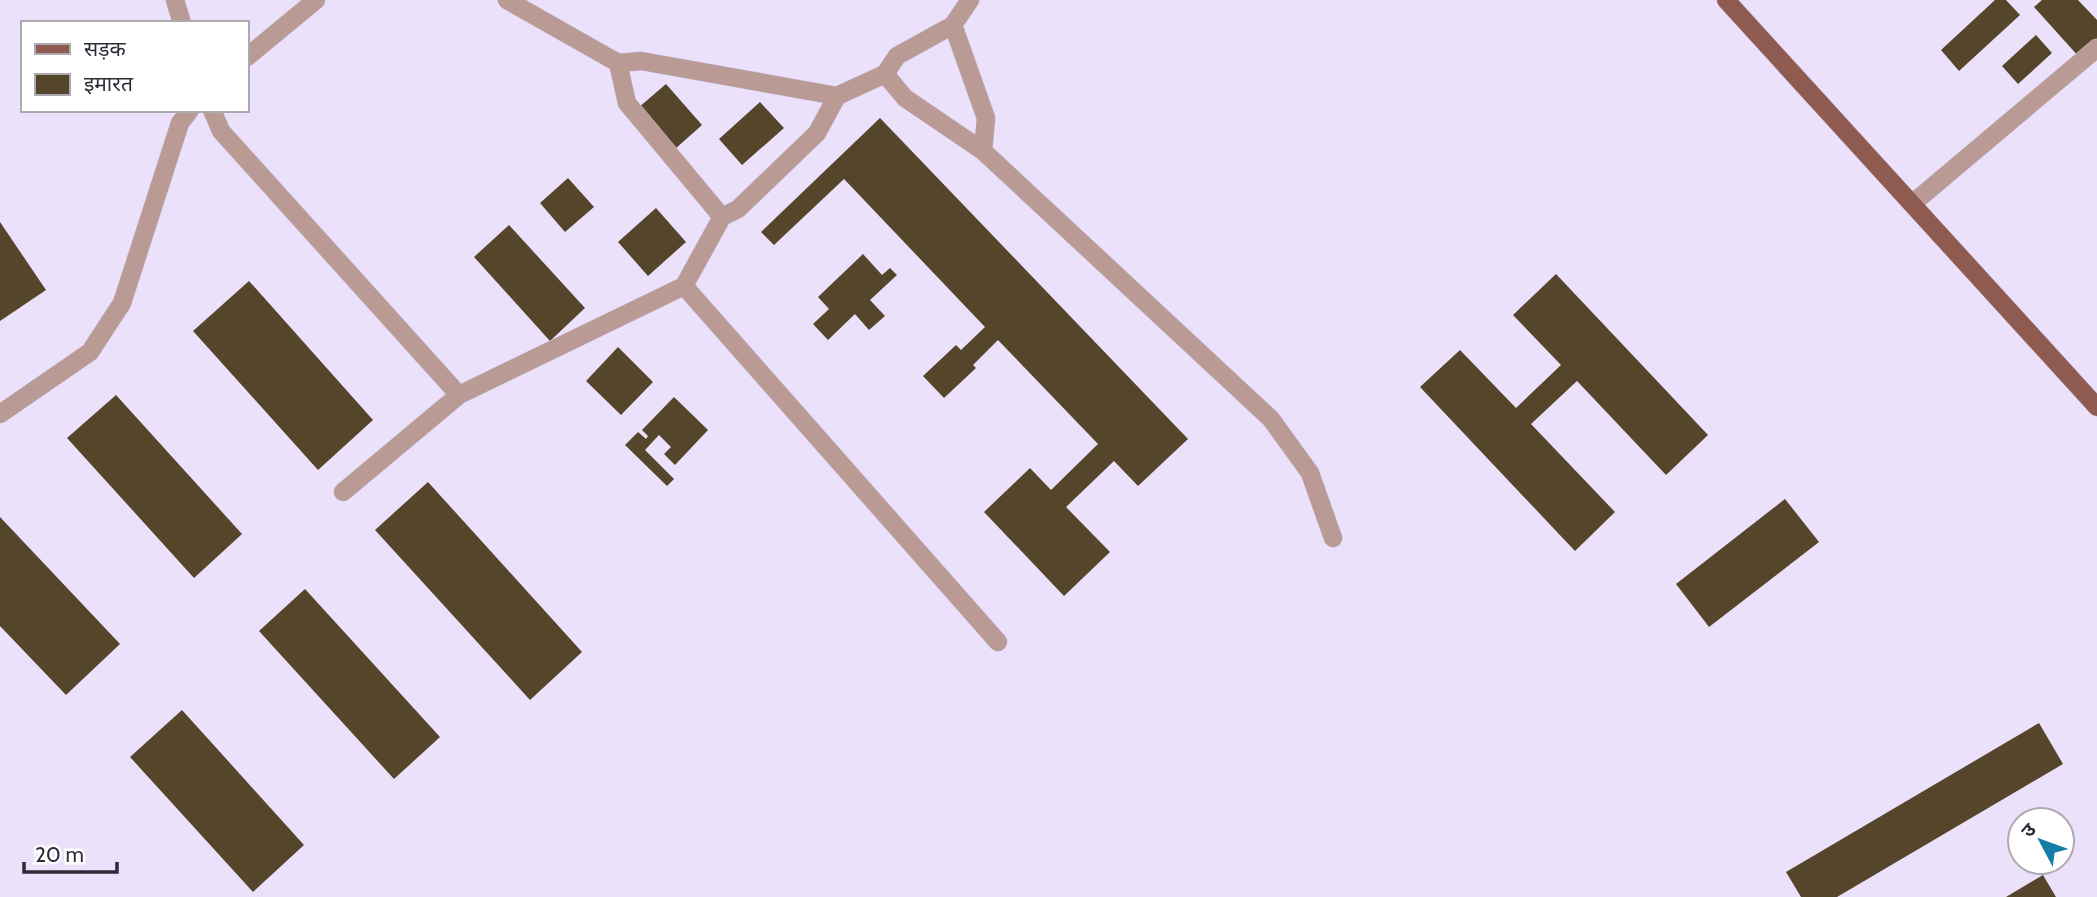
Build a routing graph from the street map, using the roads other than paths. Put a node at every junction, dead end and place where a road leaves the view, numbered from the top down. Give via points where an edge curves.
1 (176, 0) edge
2 (316, 0) edge
3 (506, 0) edge
4 (970, 0) edge
5 (1726, 0) edge
6 (181, 21) edge
7 (953, 25) junction
8 (2097, 48) edge
9 (248, 56) edge
10 (618, 63) junction
11 (885, 74) junction
12 (837, 96) junction
13 (188, 112) edge
14 (213, 112) edge
15 (984, 150) junction
16 (1912, 204) junction
17 (722, 217) junction
18 (684, 286) junction
19 (459, 395) junction
20 (2097, 407) edge
21 (0, 414) edge
22 (343, 492) dead end
23 (1334, 538) dead end
24 (998, 642) dead end

1 - 6 street
2 - 9 street
3 - 10 street
4 - 7 street
5 - 16 main road
7 - 11 street via 897,56
7 - 15 street via 986,118
8 - 16 street
10 - 12 street via 641,61
10 - 17 street via 627,103
11 - 12 street
11 - 15 street via 905,98
12 - 17 street via 817,133 738,209
13 - 21 street via 180,123 122,303 90,352
14 - 19 street via 222,131
15 - 23 street via 1271,419 1310,473
16 - 20 main road
17 - 18 street
18 - 19 street
18 - 24 street
19 - 22 street

